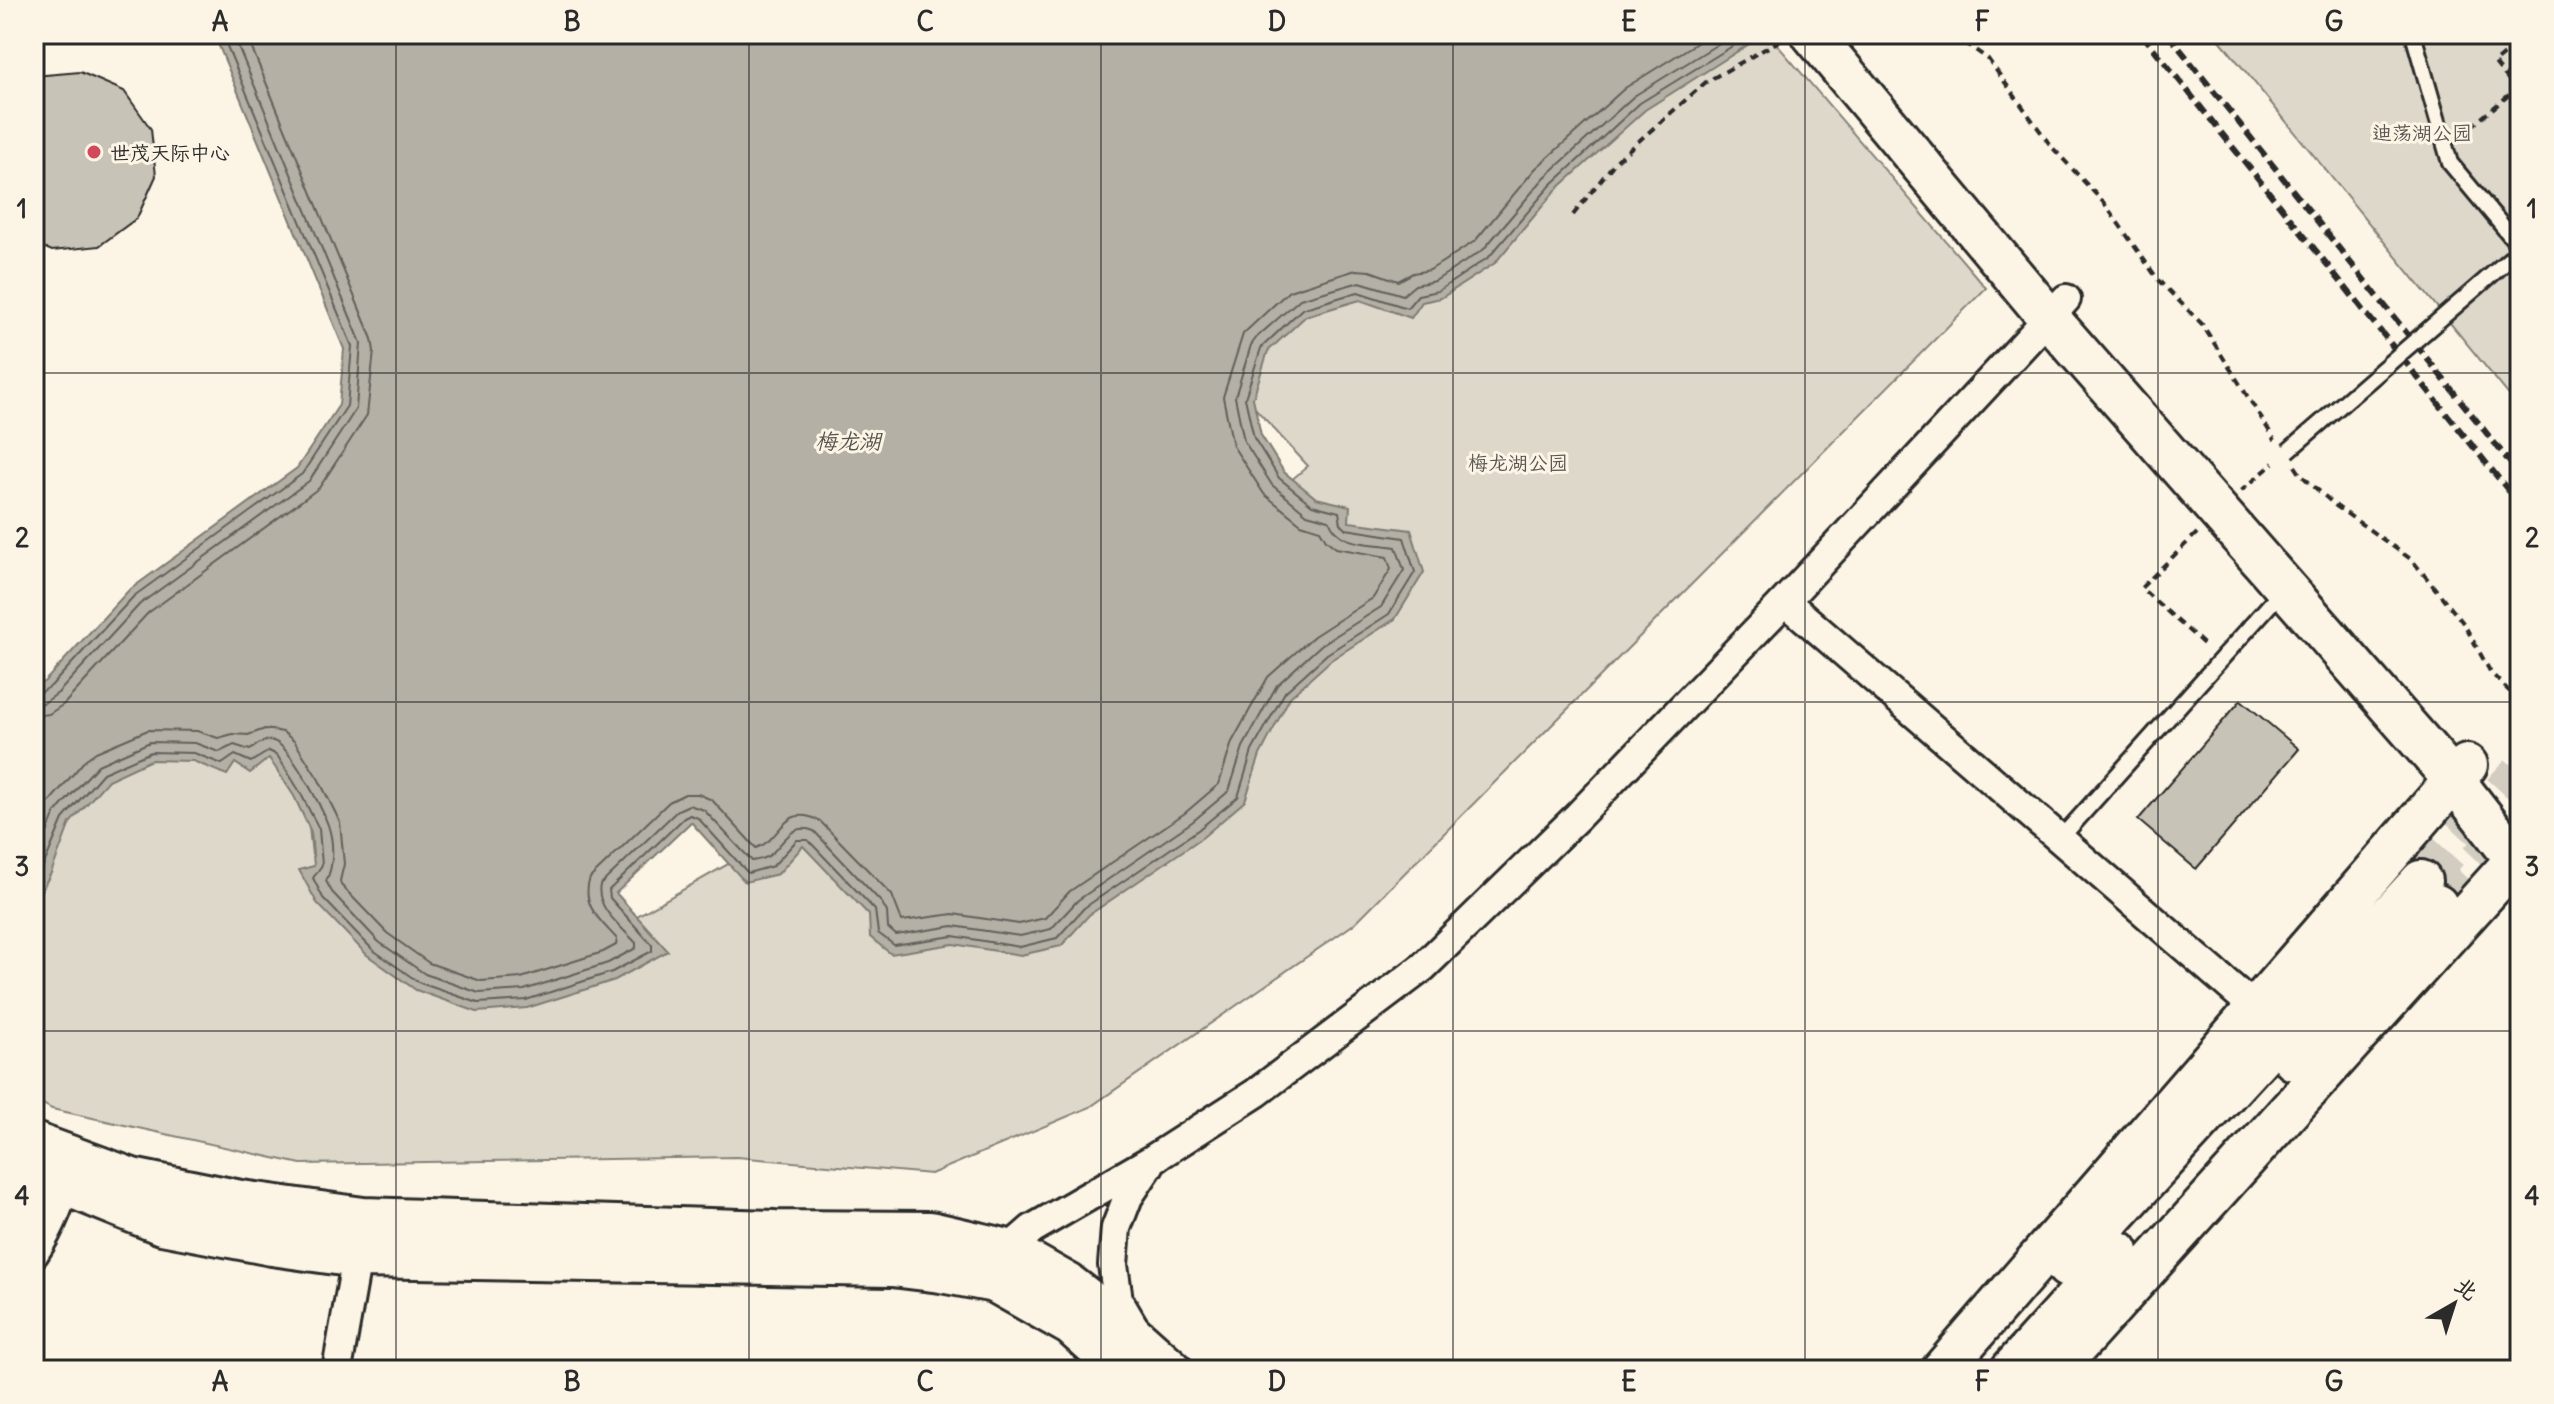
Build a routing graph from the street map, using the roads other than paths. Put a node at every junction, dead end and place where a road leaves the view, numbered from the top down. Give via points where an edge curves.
1 (1812, 34) edge
2 (1844, 34) edge
3 (2413, 34) edge
4 (2520, 248) edge
5 (2057, 308) junction
6 (2288, 455) road end
7 (2286, 586) junction
8 (1785, 601) junction
9 (2460, 772) junction
10 (2059, 840) junction
11 (2519, 854) edge
12 (2255, 1008) junction
13 (1153, 1159) junction
14 (51, 1165) edge
15 (34, 1253) edge
16 (357, 1257) junction
17 (1002, 1266) junction
18 (1132, 1357) edge
19 (337, 1370) edge
20 (1172, 1370) edge
21 (1942, 1370) edge
22 (1974, 1370) edge
23 (2011, 1370) edge
24 (2055, 1370) edge

1 - 5 main road
2 - 5 main road
3 - 4 lane via 2450,163
4 - 6 lane, bridge
5 - 7 main road
5 - 8 street
5 - 9 main road
7 - 9 main road
7 - 10 lane
8 - 10 street
8 - 13 street via 1578,816 1423,967 1256,1093
9 - 11 main road
9 - 12 main road
10 - 12 street
11 - 24 main road
12 - 21 main road
13 - 17 street via 1032,1229
13 - 18 street via 1128,1197 1116,1228 1113,1265
14 - 15 street
14 - 16 main road via 162,1224
14 - 17 main road via 363,1218 930,1232
16 - 17 main road via 892,1266 941,1272
16 - 19 street
17 - 18 main road via 1071,1325
18 - 20 main road
22 - 23 main road via 2429,893

